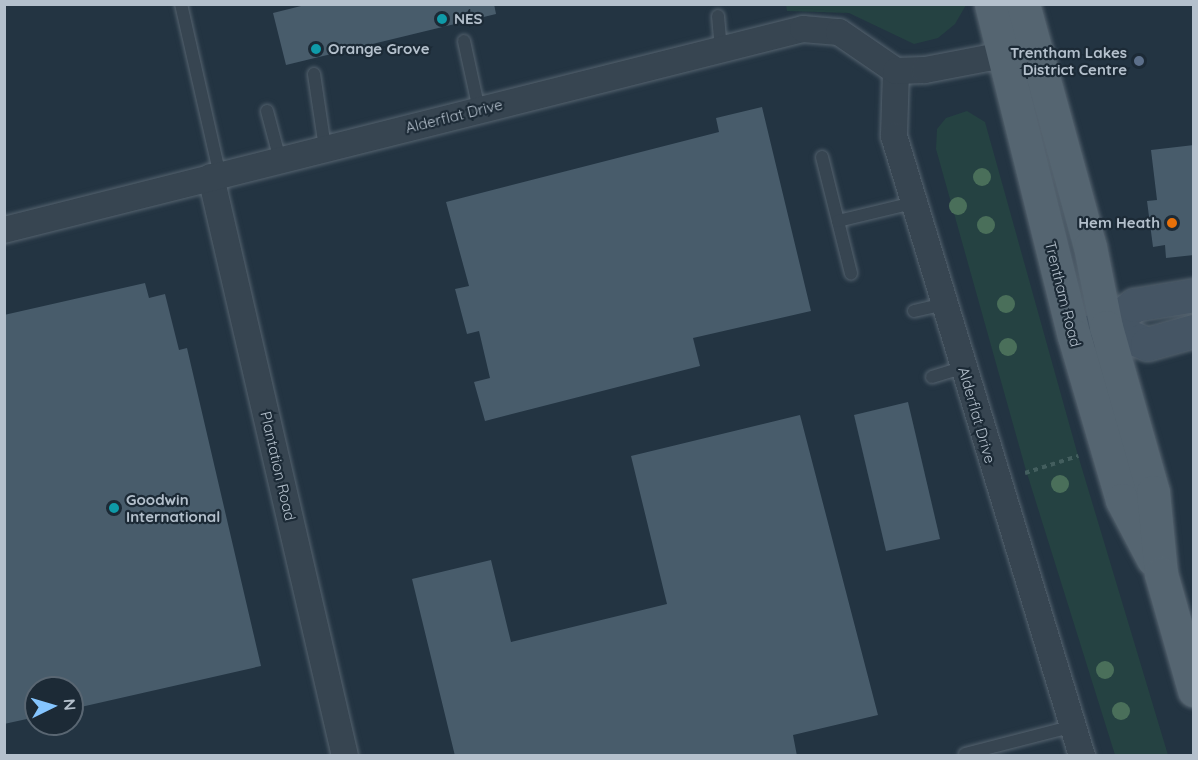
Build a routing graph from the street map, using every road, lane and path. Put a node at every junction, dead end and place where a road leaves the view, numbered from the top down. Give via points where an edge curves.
1 (181, 4) edge
2 (992, 4) edge
3 (1023, 4) edge
4 (718, 16) dead end
5 (464, 40) dead end
6 (721, 49) junction
7 (1004, 55) junction
8 (896, 71) junction
9 (314, 74) dead end
10 (479, 110) junction
11 (267, 111) dead end
12 (325, 148) junction
13 (822, 157) dead end
14 (280, 160) junction
15 (215, 176) junction
16 (913, 202) junction
17 (838, 221) junction
18 (4, 230) edge
19 (851, 273) dead end
20 (1194, 295) edge
21 (945, 304) junction
22 (914, 311) dead end
23 (1106, 327) junction
24 (1194, 331) edge
25 (1074, 336) junction
26 (964, 367) junction
27 (932, 377) dead end
28 (1081, 454) dead end
29 (997, 483) junction
30 (1161, 574) junction
31 (1194, 690) edge
32 (1074, 726) junction
33 (965, 754) edge
34 (345, 756) edge
35 (1082, 756) edge

1 - 15 lane
2 - 7 main road, Trentham Road
3 - 23 main road, Trentham Road via 1090,247
4 - 6 lane
5 - 10 lane
6 - 8 street, Alderflat Drive via 803,29 823,29 839,32
6 - 10 street, Alderflat Drive
7 - 8 street via 925,70
7 - 25 main road, Trentham Road
8 - 16 street, Alderflat Drive via 894,136
9 - 12 lane
10 - 12 street, Alderflat Drive
11 - 14 lane
12 - 14 street, Alderflat Drive
13 - 17 lane
14 - 15 street, Alderflat Drive
15 - 18 street, Alderflat Drive
15 - 34 street, Plantation Road
16 - 17 lane
16 - 21 street, Alderflat Drive
17 - 19 lane
20 - 23 main road via 1134,306
21 - 22 lane
21 - 26 street, Alderflat Drive
23 - 24 main road via 1148,344
23 - 25 main road
23 - 30 main road, Trentham Road via 1153,492
25 - 30 main road, Trentham Road via 1122,500
26 - 27 lane
26 - 29 street, Alderflat Drive
28 - 29 path
29 - 32 street, Alderflat Drive
30 - 31 main road, Trentham Road
32 - 33 lane
32 - 35 street, Alderflat Drive

